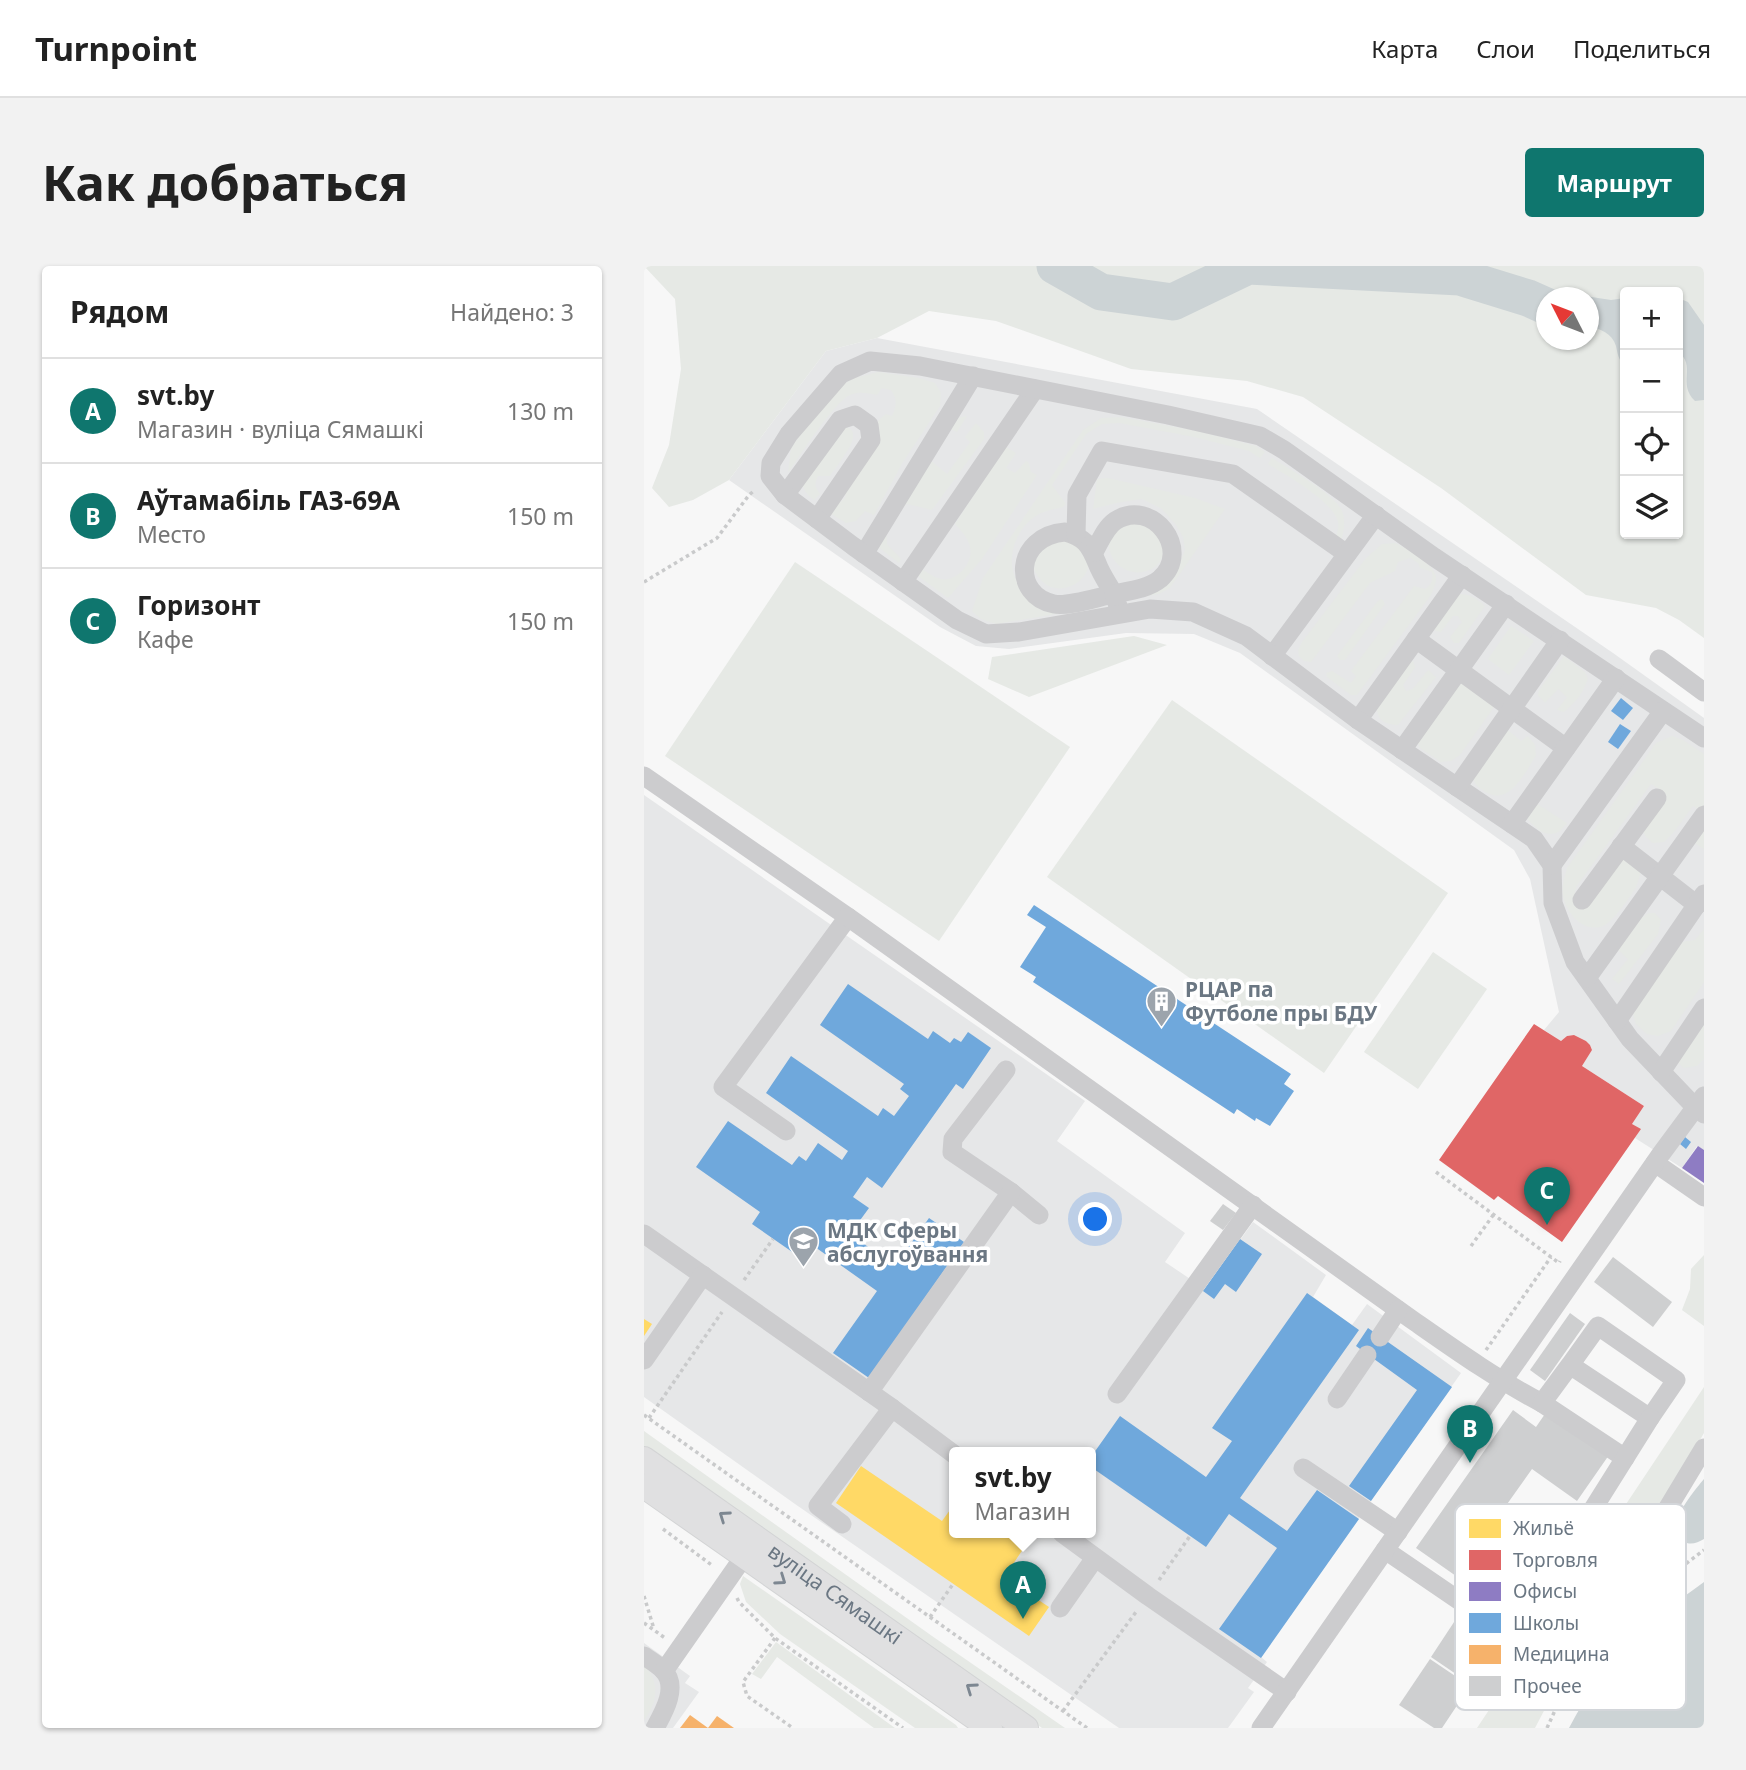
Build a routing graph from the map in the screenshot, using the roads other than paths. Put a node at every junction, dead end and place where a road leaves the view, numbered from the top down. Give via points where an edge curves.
1 (973, 376) junction
2 (1035, 389) junction
3 (785, 495) junction
4 (1376, 515) junction
5 (817, 519) junction
6 (1076, 535) junction
7 (1094, 552) junction
8 (864, 554) junction
9 (1348, 554) junction
10 (1462, 575) junction
11 (903, 582) junction
12 (1114, 594) junction
13 (1506, 604) junction
14 (1122, 614) junction
15 (1416, 639) junction
16 (1560, 640) junction
17 (1272, 656) junction
18 (1659, 659) dead end
19 (1459, 670) junction
20 (1616, 678) junction
21 (1704, 692) edge
22 (1512, 708) junction
23 (1663, 711) junction
24 (1358, 720) junction
25 (1704, 738) edge
26 (1566, 748) junction
27 (1402, 750) junction
28 (644, 776) edge
29 (1457, 786) junction
30 (1657, 798) dead end
31 (1704, 815) edge
32 (1512, 824) junction
33 (1621, 846) junction
34 (1552, 865) junction
35 (1660, 876) junction
36 (1581, 900) dead end
37 (1700, 900) edge
38 (848, 916) junction
39 (1587, 978) junction
40 (1704, 1008) edge
41 (1617, 1021) junction
42 (1006, 1070) dead end
43 (1661, 1072) junction
44 (1701, 1106) edge
45 (786, 1130) dead end
46 (1655, 1163) junction
47 (1010, 1192) junction
48 (1704, 1197) edge
49 (1253, 1205) junction
50 (1040, 1215) dead end
51 (644, 1234) edge
52 (703, 1275) junction
53 (1398, 1310) junction
54 (1380, 1337) dead end
55 (1367, 1355) dead end
56 (644, 1360) edge
57 (1570, 1365) junction
58 (1503, 1381) junction
59 (869, 1392) junction
60 (1117, 1394) dead end
61 (1337, 1399) dead end
62 (1542, 1403) junction
63 (892, 1408) junction
64 (1650, 1418) junction
65 (1704, 1448) edge
66 (949, 1451) edge
67 (1625, 1458) junction
68 (644, 1460) edge
69 (1303, 1468) dead end
70 (644, 1486) edge
71 (1596, 1504) edge
72 (1670, 1504) edge
73 (842, 1524) dead end
74 (1398, 1532) junction
75 (1069, 1538) edge
76 (751, 1547) junction
77 (1385, 1550) junction
78 (1095, 1558) junction
79 (1455, 1598) edge
80 (1060, 1608) dead end
81 (644, 1656) edge
82 (664, 1671) junction
83 (1287, 1692) junction
84 (990, 1722) edge
85 (655, 1728) edge
86 (1027, 1728) edge
87 (1261, 1728) edge

1 - 2 lane
1 - 3 lane via 870,361 841,374 789,434 771,463 769,476
1 - 8 lane
2 - 4 lane via 1260,436
2 - 11 lane
3 - 5 lane
3 - 5 lane via 840,420 855,415 869,425 871,440
4 - 9 lane
4 - 10 lane
5 - 8 lane
6 - 7 lane
6 - 9 lane via 1077,495 1102,451 1233,474
6 - 12 lane via 1052,533 1032,546 1024,569 1032,591 1052,604 1063,605
7 - 12 lane
7 - 12 lane via 1115,521 1127,516 1151,519 1168,536 1171,559 1160,579
8 - 11 lane
9 - 17 lane
10 - 13 lane
10 - 15 lane
11 - 14 lane via 957,620 986,634
12 - 14 lane
13 - 16 lane
13 - 19 lane
14 - 17 lane via 1150,609 1193,612 1246,636
15 - 19 lane
15 - 24 lane
16 - 20 lane
16 - 22 lane
17 - 24 lane
18 - 21 lane
19 - 22 lane
19 - 27 lane
20 - 23 lane
20 - 26 lane
22 - 26 lane
22 - 29 lane
23 - 25 lane
23 - 34 lane
24 - 27 lane
26 - 32 lane
27 - 29 lane
28 - 38 lane
29 - 32 lane
30 - 33 lane
31 - 35 lane
32 - 34 lane via 1534,839
33 - 35 lane
33 - 36 lane
34 - 39 lane via 1553,903 1575,962
35 - 37 lane
35 - 39 lane
37 - 41 lane
38 - 45 lane via 723,1087
38 - 49 lane
39 - 41 lane
40 - 43 lane
41 - 43 lane
42 - 47 lane via 953,1139 952,1152
43 - 44 lane
44 - 46 lane
46 - 48 lane
46 - 58 lane
47 - 50 lane
47 - 59 lane
49 - 53 lane
49 - 60 lane
51 - 52 lane
52 - 56 lane
52 - 59 lane
53 - 54 lane
53 - 58 lane
55 - 61 lane
57 - 62 lane
57 - 64 lane
57 - 64 lane via 1598,1326 1676,1380
58 - 62 lane
58 - 74 lane
59 - 63 lane
62 - 67 lane
63 - 66 lane
63 - 73 lane via 818,1506
64 - 67 lane
65 - 72 lane
67 - 71 lane
76 -> 68 main road, вуліца Сямашкі
69 - 74 lane
70 - 76 main road, вуліца Сямашкі
74 - 77 lane
75 - 78 lane
76 - 82 lane
76 - 84 main road, вуліца Сямашкі
77 - 79 lane
77 - 83 lane
78 - 80 lane
78 - 83 lane
81 - 82 lane
82 - 85 lane via 670,1680 667,1707
83 - 87 lane
84 - 86 main road, вуліца Сямашкі

